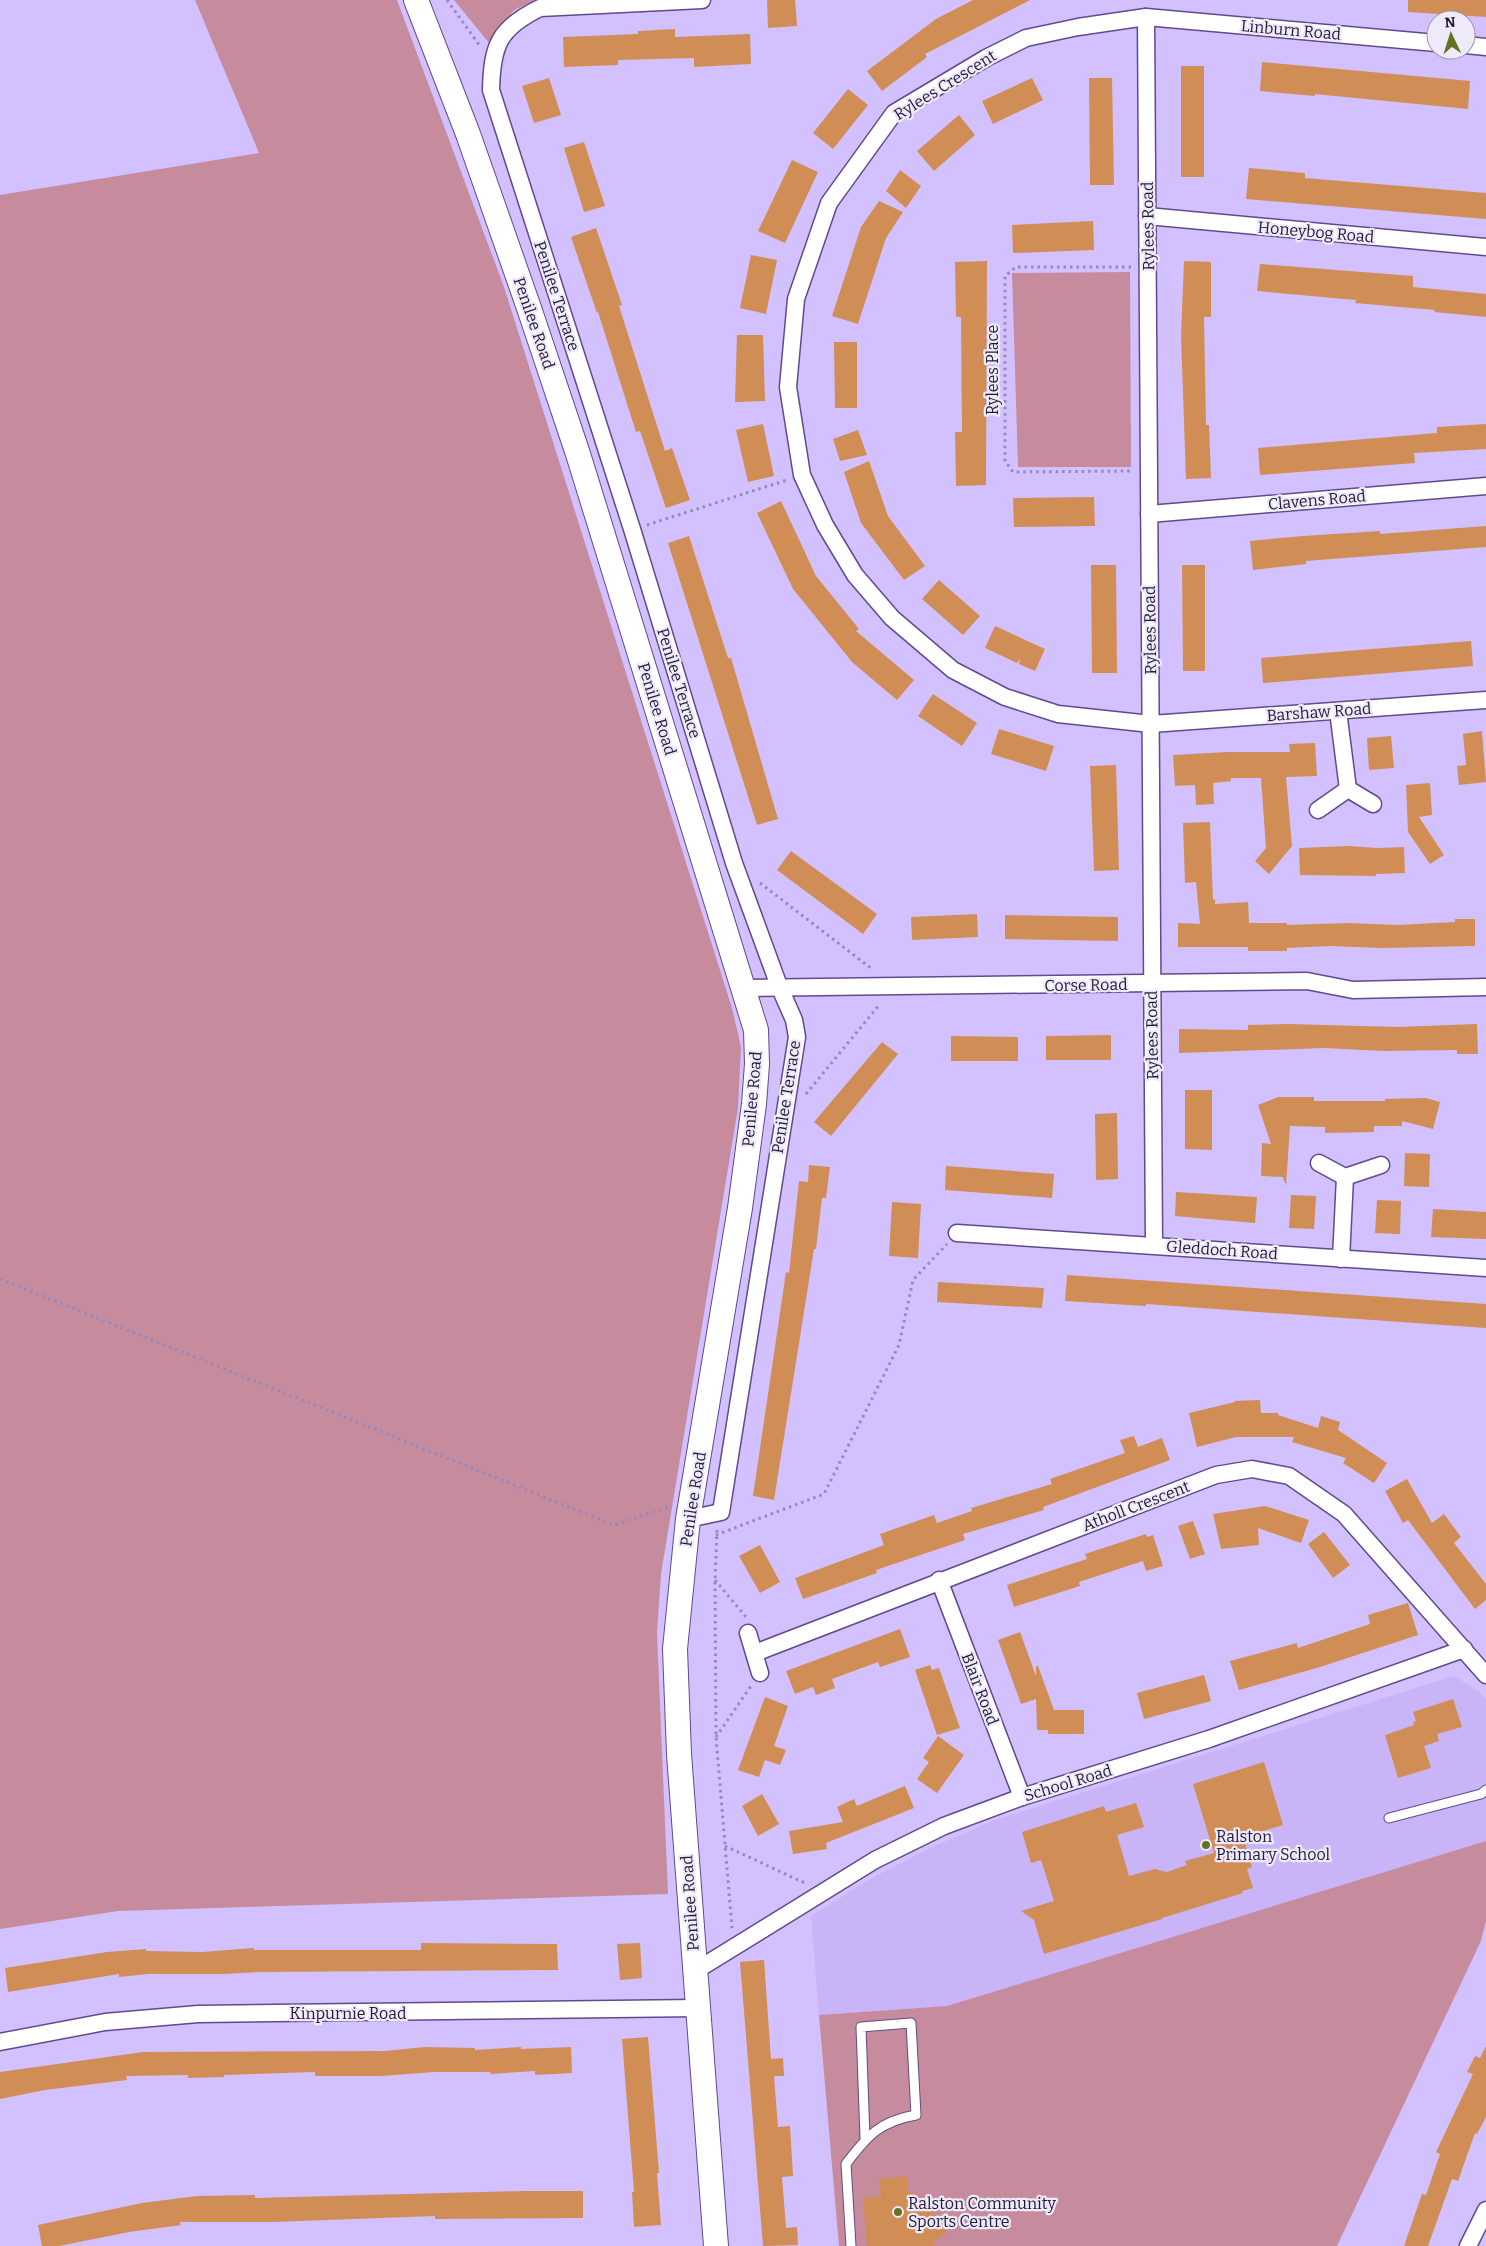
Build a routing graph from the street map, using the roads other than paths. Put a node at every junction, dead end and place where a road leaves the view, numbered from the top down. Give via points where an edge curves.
1 (416, 0) edge
2 (702, 0) edge
3 (1146, 17) junction
4 (1426, 42) edge
5 (1147, 216) junction
6 (1486, 247) edge
7 (1486, 486) edge
8 (1149, 514) junction
9 (1486, 700) edge
10 (1338, 711) junction
11 (1151, 724) junction
12 (1348, 789) junction
13 (1373, 804) dead end
14 (1318, 810) dead end
15 (1151, 984) junction
16 (779, 986) junction
17 (1486, 987) edge
18 (745, 988) junction
19 (1319, 1163) dead end
20 (1381, 1165) dead end
21 (1345, 1177) junction
22 (957, 1232) road end
23 (1154, 1244) junction
24 (1341, 1259) junction
25 (1486, 1268) edge
26 (688, 1519) junction
27 (939, 1580) junction
28 (748, 1633) road end
29 (1464, 1650) junction
30 (755, 1653) junction
31 (760, 1673) road end
32 (1486, 1675) edge
33 (1486, 1790) edge
34 (1022, 1797) junction
35 (1389, 1818) dead end
36 (695, 1966) junction
37 (698, 2008) junction
38 (0, 2042) edge
39 (865, 2138) junction
40 (1486, 2210) edge
41 (716, 2246) edge
42 (851, 2246) edge
43 (1468, 2246) edge

1 - 18 street, Penilee Road via 530,308
2 - 16 street, Penilee Terrace via 540,8 517,19 500,40 491,61 491,90 632,530 734,863
3 - 4 street, Linburn Road
3 - 5 street, Rylees Road
3 - 11 street, Rylees Crescent via 1026,38 894,113 829,204 796,300 788,387 802,475 825,526 855,575 892,618 953,670 1005,697 1058,714
5 - 6 street, Honeybog Road
5 - 8 street, Rylees Road
7 - 8 street, Clavens Road
8 - 11 street, Rylees Road
9 - 10 street, Barshaw Road
10 - 11 street, Barshaw Road
10 - 12 street
11 - 15 street, Rylees Road
12 - 13 street
12 - 14 street
15 - 16 street, Corse Road
15 - 17 street, Corse Road via 1307,981 1353,990
15 - 23 street, Rylees Road
16 - 18 street, Corse Road
16 - 26 street, Penilee Terrace via 794,1020 797,1036 721,1512
18 - 26 street, Penilee Road via 756,1030 758,1064 754,1104 740,1208
19 - 21 street
20 - 21 street
21 - 24 street
22 - 23 street, Gleddoch Road
23 - 24 street, Gleddoch Road
24 - 25 street, Gleddoch Road
26 - 36 street, Penilee Road via 675,1649 679,1754
27 - 29 street, Atholl Crescent via 1216,1475 1252,1469 1290,1476 1344,1514
27 - 30 street, Atholl Crescent
27 - 34 street, Blair Road
28 - 30 street
29 - 32 street, Atholl Crescent
29 - 34 street, School Road via 1209,1739
30 - 31 street
33 - 35 lane
34 - 36 street, School Road via 944,1826 875,1860 734,1948 705,1965
36 - 37 street, Penilee Road
37 - 38 street, Kinpurnie Road via 198,2014 105,2022
37 - 41 street, Penilee Road
39 - 39 lane via 861,2027 911,2023 916,2115 895,2118
39 - 42 lane via 846,2164
40 - 43 street

